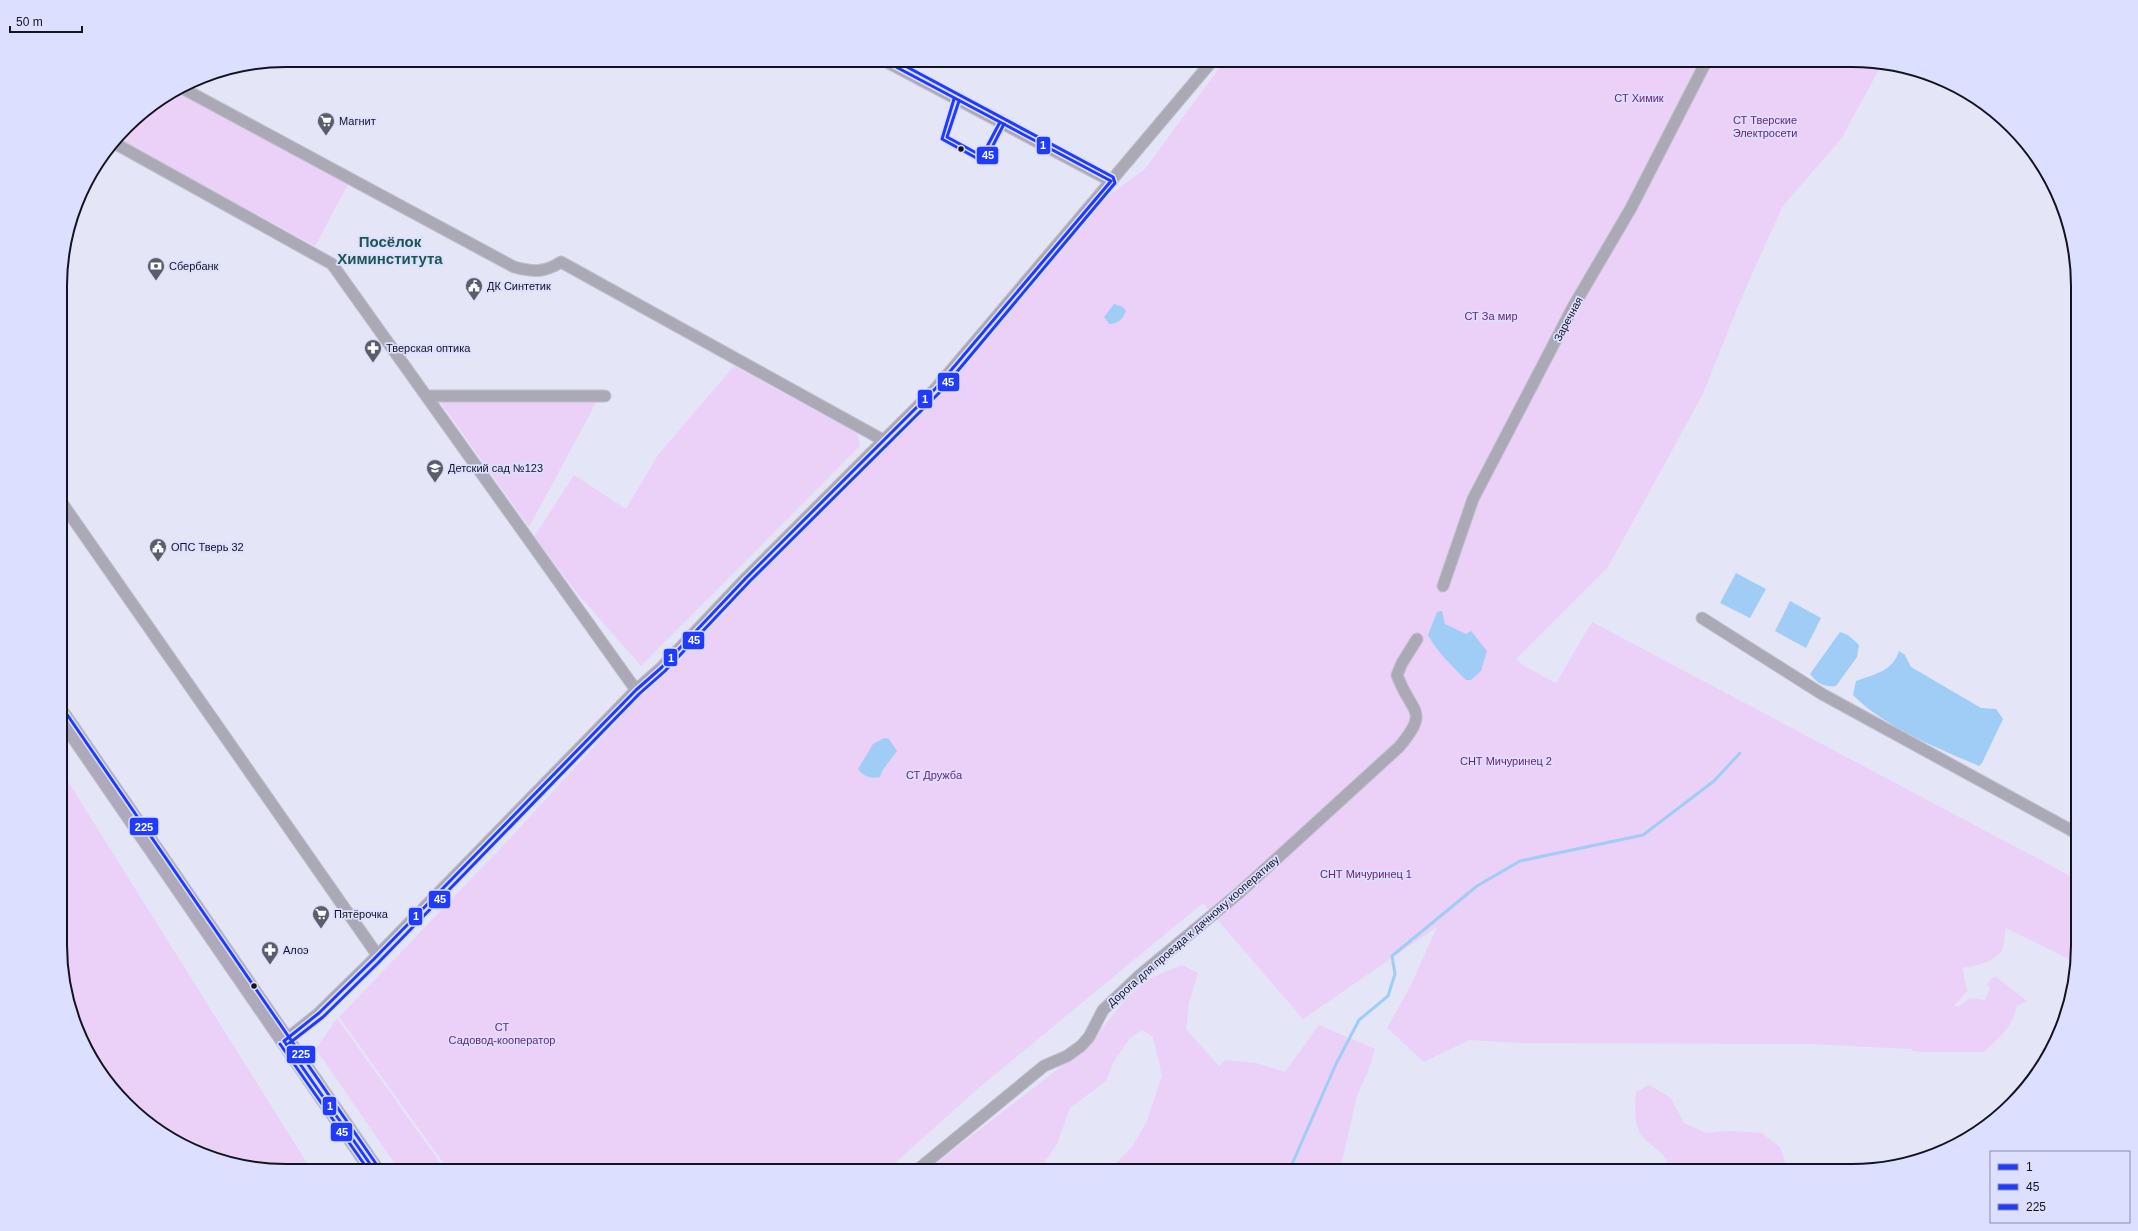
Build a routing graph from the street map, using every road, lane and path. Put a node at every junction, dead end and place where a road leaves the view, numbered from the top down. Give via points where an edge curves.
1 (896, 67) edge
2 (1207, 67) edge
3 (1703, 67) edge
4 (187, 91) edge
5 (118, 145) edge
6 (1111, 181) junction
7 (427, 396) junction
8 (605, 396) dead end
9 (883, 440) junction
10 (67, 510) edge
11 (1443, 586) dead end
12 (1702, 618) dead end
13 (1417, 639) dead end
14 (636, 690) junction
15 (67, 723) edge
16 (2071, 830) edge
17 (378, 956) junction
18 (284, 1041) junction
19 (370, 1164) edge
20 (925, 1164) edge

1 - 6 street
2 - 6 street
3 - 11 street, Заречная via 1631,208 1573,306 1473,499
4 - 9 street via 514,267 540,272 561,262
5 - 7 street via 332,264
6 - 9 street via 936,388
7 - 8 street
7 - 14 street
9 - 14 street
10 - 17 street
12 - 16 street via 1822,694
13 - 20 street, Дорога для проезда к дачному кооперативу via 1397,675 1416,712 1416,723 1399,747 1239,893 1140,974 1103,1010 1089,1037 1081,1046 1067,1056 1044,1066
14 - 17 street
15 - 18 main road
17 - 18 street via 319,1013
18 - 19 main road

